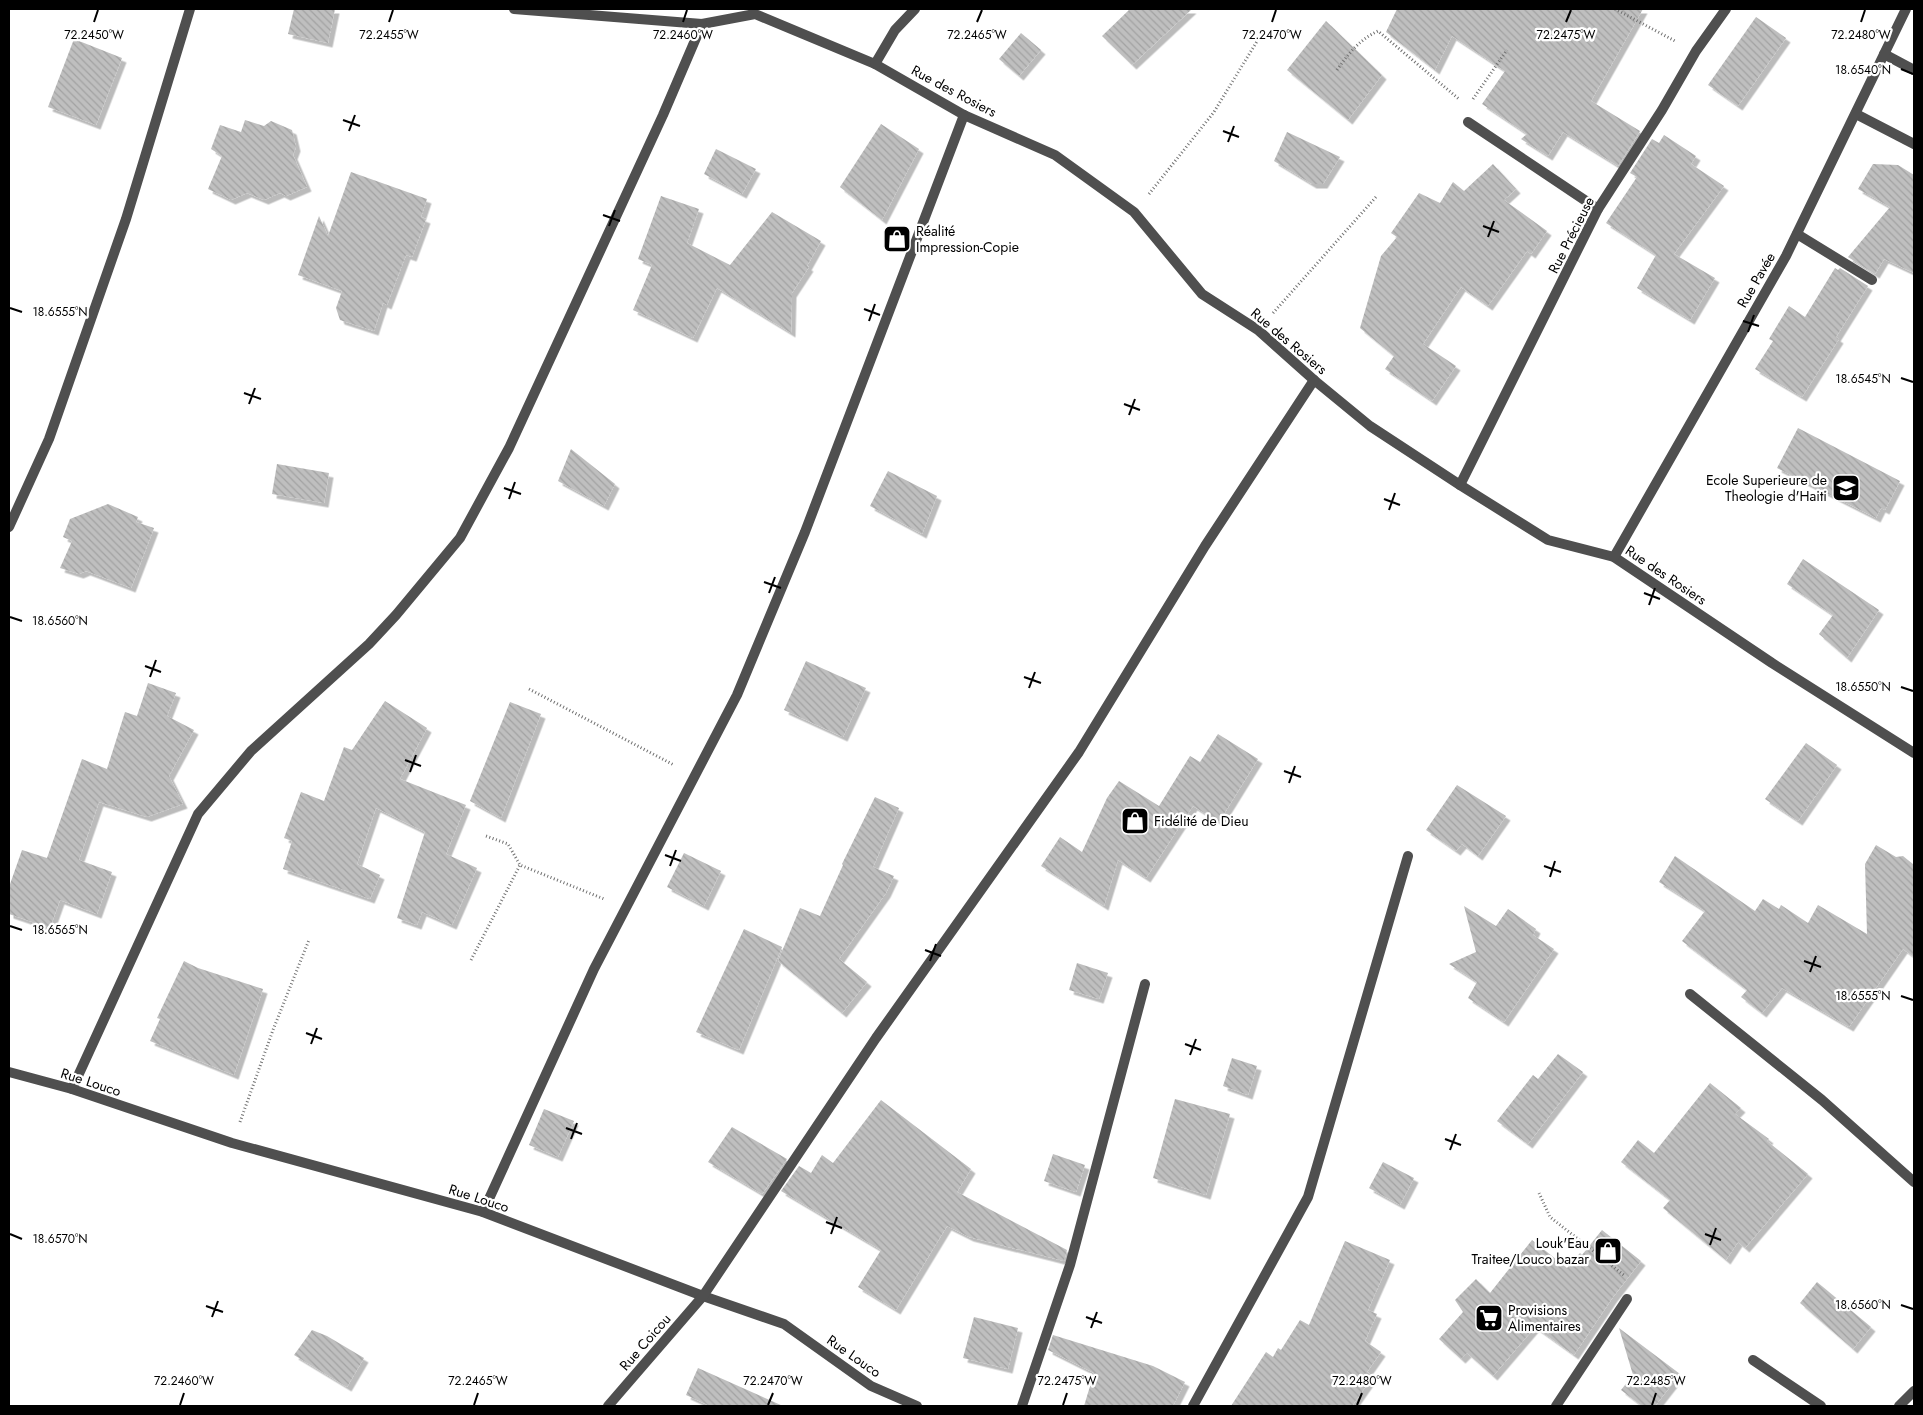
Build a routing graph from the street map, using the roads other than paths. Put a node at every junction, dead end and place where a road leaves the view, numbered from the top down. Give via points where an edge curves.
1 (190, 9) edge
2 (514, 9) edge
3 (915, 9) edge
4 (1726, 9) edge
5 (1906, 9) edge
6 (755, 11) edge
7 (702, 24) junction
8 (1884, 54) junction
9 (875, 64) junction
10 (1914, 70) edge
11 (1856, 114) junction
12 (964, 115) junction
13 (1468, 122) road end
14 (1914, 144) edge
15 (1598, 209) junction
16 (1797, 234) junction
17 (1872, 280) dead end
18 (1314, 380) junction
19 (1460, 485) junction
20 (9, 527) edge
21 (1614, 557) junction
22 (1914, 753) edge
23 (1408, 856) dead end
24 (1146, 984) dead end
25 (1690, 994) dead end
26 (9, 1072) edge
27 (72, 1090) junction
28 (1914, 1182) edge
29 (482, 1212) junction
30 (703, 1296) junction
31 (1627, 1299) road end
32 (1753, 1360) dead end
33 (1914, 1391) edge
34 (608, 1406) edge
35 (917, 1406) edge
36 (1022, 1406) edge
37 (1193, 1406) edge
38 (1556, 1406) edge
39 (1820, 1406) edge
40 (1899, 1406) edge

1 - 20 street via 126,219 50,439
2 - 7 street, Rue des Rosiers
3 - 9 street via 895,30
4 - 15 street, Rue Précieuse via 1696,51
5 - 8 street, Rue Pavée
6 - 7 street, Rue des Rosiers
6 - 9 street, Rue des Rosiers
7 - 27 street via 509,448 460,538 396,616 251,751 198,814
8 - 10 street
8 - 11 street, Rue Pavée
9 - 12 street, Rue des Rosiers
11 - 14 street
11 - 16 street, Rue Pavée
12 - 18 street, Rue des Rosiers via 1055,155 1134,212 1202,294 1258,330
12 - 29 street via 805,532 737,694 594,969
13 - 15 street
15 - 19 street, Rue Précieuse
16 - 17 street
16 - 21 street, Rue Pavée
18 - 19 street, Rue des Rosiers via 1370,426
18 - 30 street, Rue Coicou via 1205,546 1079,752 876,1038
19 - 21 street, Rue des Rosiers via 1548,540
21 - 22 street, Rue des Rosiers
23 - 37 street via 1308,1197
24 - 36 street via 1070,1265
25 - 28 street via 1822,1100
26 - 27 street, Rue Louco
27 - 29 street, Rue Louco via 232,1143
29 - 30 street, Rue Louco
30 - 34 street, Rue Coicou
30 - 35 street, Rue Louco via 784,1324 871,1386
31 - 38 street
32 - 39 street
33 - 40 street

